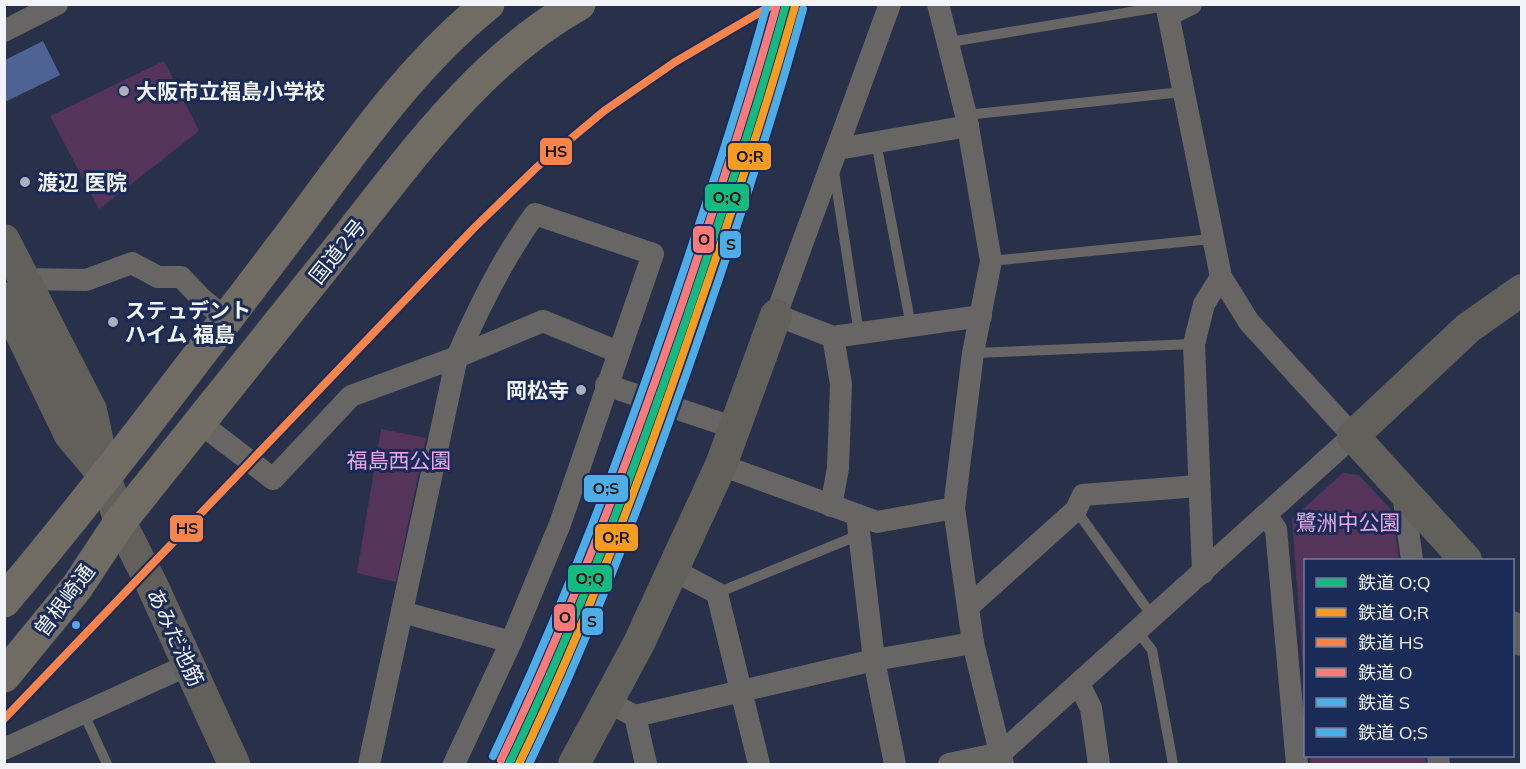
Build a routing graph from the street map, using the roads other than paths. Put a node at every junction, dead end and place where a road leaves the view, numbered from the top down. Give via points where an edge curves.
1 (57, 4) edge
2 (488, 4) edge
3 (579, 4) edge
4 (890, 4) edge
5 (938, 4) edge
6 (1191, 4) edge
7 (1167, 9) edge
8 (4, 31) edge
9 (950, 42) junction
10 (1182, 92) junction
11 (967, 121) junction
12 (876, 142) junction
13 (836, 157) junction
14 (1211, 239) junction
15 (4, 240) edge
16 (991, 261) junction
17 (1221, 278) junction
18 (15, 288) edge
19 (1521, 290) edge
20 (777, 315) junction
21 (981, 316) junction
22 (226, 319) junction
23 (911, 326) junction
24 (859, 334) junction
25 (833, 337) junction
26 (1194, 344) junction
27 (618, 352) junction
28 (973, 353) junction
29 (457, 357) junction
30 (606, 386) junction
31 (200, 423) junction
32 (735, 428) junction
33 (1353, 436) junction
34 (721, 465) junction
35 (105, 476) junction
36 (1198, 486) junction
37 (1403, 493) junction
38 (831, 506) junction
39 (954, 508) junction
40 (1076, 510) junction
41 (1266, 515) junction
42 (120, 522) junction
43 (858, 525) junction
44 (1412, 559) edge
45 (1464, 559) edge
46 (673, 570) junction
47 (1203, 573) junction
48 (717, 593) junction
49 (4, 601) edge
50 (1145, 606) dead end
51 (968, 607) junction
52 (402, 612) junction
53 (1138, 632) junction
54 (511, 642) junction
55 (973, 643) junction
56 (874, 660) junction
57 (188, 665) junction
58 (4, 676) edge
59 (1079, 684) junction
60 (740, 692) junction
61 (608, 702) junction
62 (84, 714) junction
63 (635, 716) junction
64 (4, 749) edge
65 (1002, 759) edge
66 (107, 765) edge
67 (234, 765) edge
68 (369, 765) edge
69 (454, 765) edge
70 (574, 765) edge
71 (646, 765) edge
72 (759, 765) edge
73 (895, 765) edge
74 (949, 765) edge
75 (1099, 765) edge
76 (1173, 765) edge
77 (1297, 765) edge

1 - 8 street
2 - 22 highway via 433,55 388,105
3 - 31 highway, 国道2号 via 506,55 444,117
4 - 13 street
5 - 9 street
6 - 7 street
7 - 9 lane
7 - 10 street
9 - 11 street
10 - 11 lane
10 - 14 street
11 - 12 street
11 - 16 street
12 - 13 street
12 - 23 lane
13 - 20 street
13 - 24 lane
14 - 16 lane
14 - 17 street
15 - 18 street, あみだ池筋
16 - 21 street
17 - 26 street via 1204,304
17 - 33 street via 1249,322
18 - 22 street via 86,280 132,263 158,277 181,277
18 - 35 street, あみだ池筋 via 70,435
19 - 33 street via 1468,328
20 - 25 street
20 - 32 street
21 - 23 street
21 - 28 street
22 - 35 highway
23 - 24 street
24 - 25 street
25 - 38 street via 842,384 838,468
26 - 28 lane
26 - 36 street
27 - 29 street via 543,321
27 - 29 street via 653,254 536,214 482,302
27 - 30 street
28 - 39 street
29 - 31 street via 351,396 273,479
29 - 52 street
30 - 32 street
30 - 54 street via 560,524
31 - 42 highway, 国道2号
32 - 34 street
33 - 37 street
33 - 41 street
34 - 38 street
34 - 46 street
35 - 42 street, あみだ池筋
35 - 49 highway, 曽根崎通
36 - 40 street via 1083,495
36 - 47 street
37 - 44 street
37 - 45 street
38 - 43 street
39 - 43 street
39 - 51 street
40 - 50 lane
40 - 51 street
41 - 47 street
41 - 77 street via 1276,529
42 - 57 street, あみだ池筋
42 - 58 highway, 曽根崎通 via 77,587
43 - 48 lane
43 - 56 street
46 - 48 street
46 - 61 street
47 - 53 street
48 - 60 street
51 - 55 street
52 - 54 street
52 - 68 street
53 - 59 street
53 - 76 lane via 1152,650
54 - 69 street
55 - 56 street
55 - 65 street
56 - 60 street
56 - 73 street
57 - 62 street
57 - 67 street, あみだ池筋
59 - 65 street
59 - 75 street via 1091,708
60 - 63 street
60 - 72 street
61 - 63 street
61 - 70 street
62 - 64 street
62 - 66 lane
63 - 71 street
65 - 74 street

